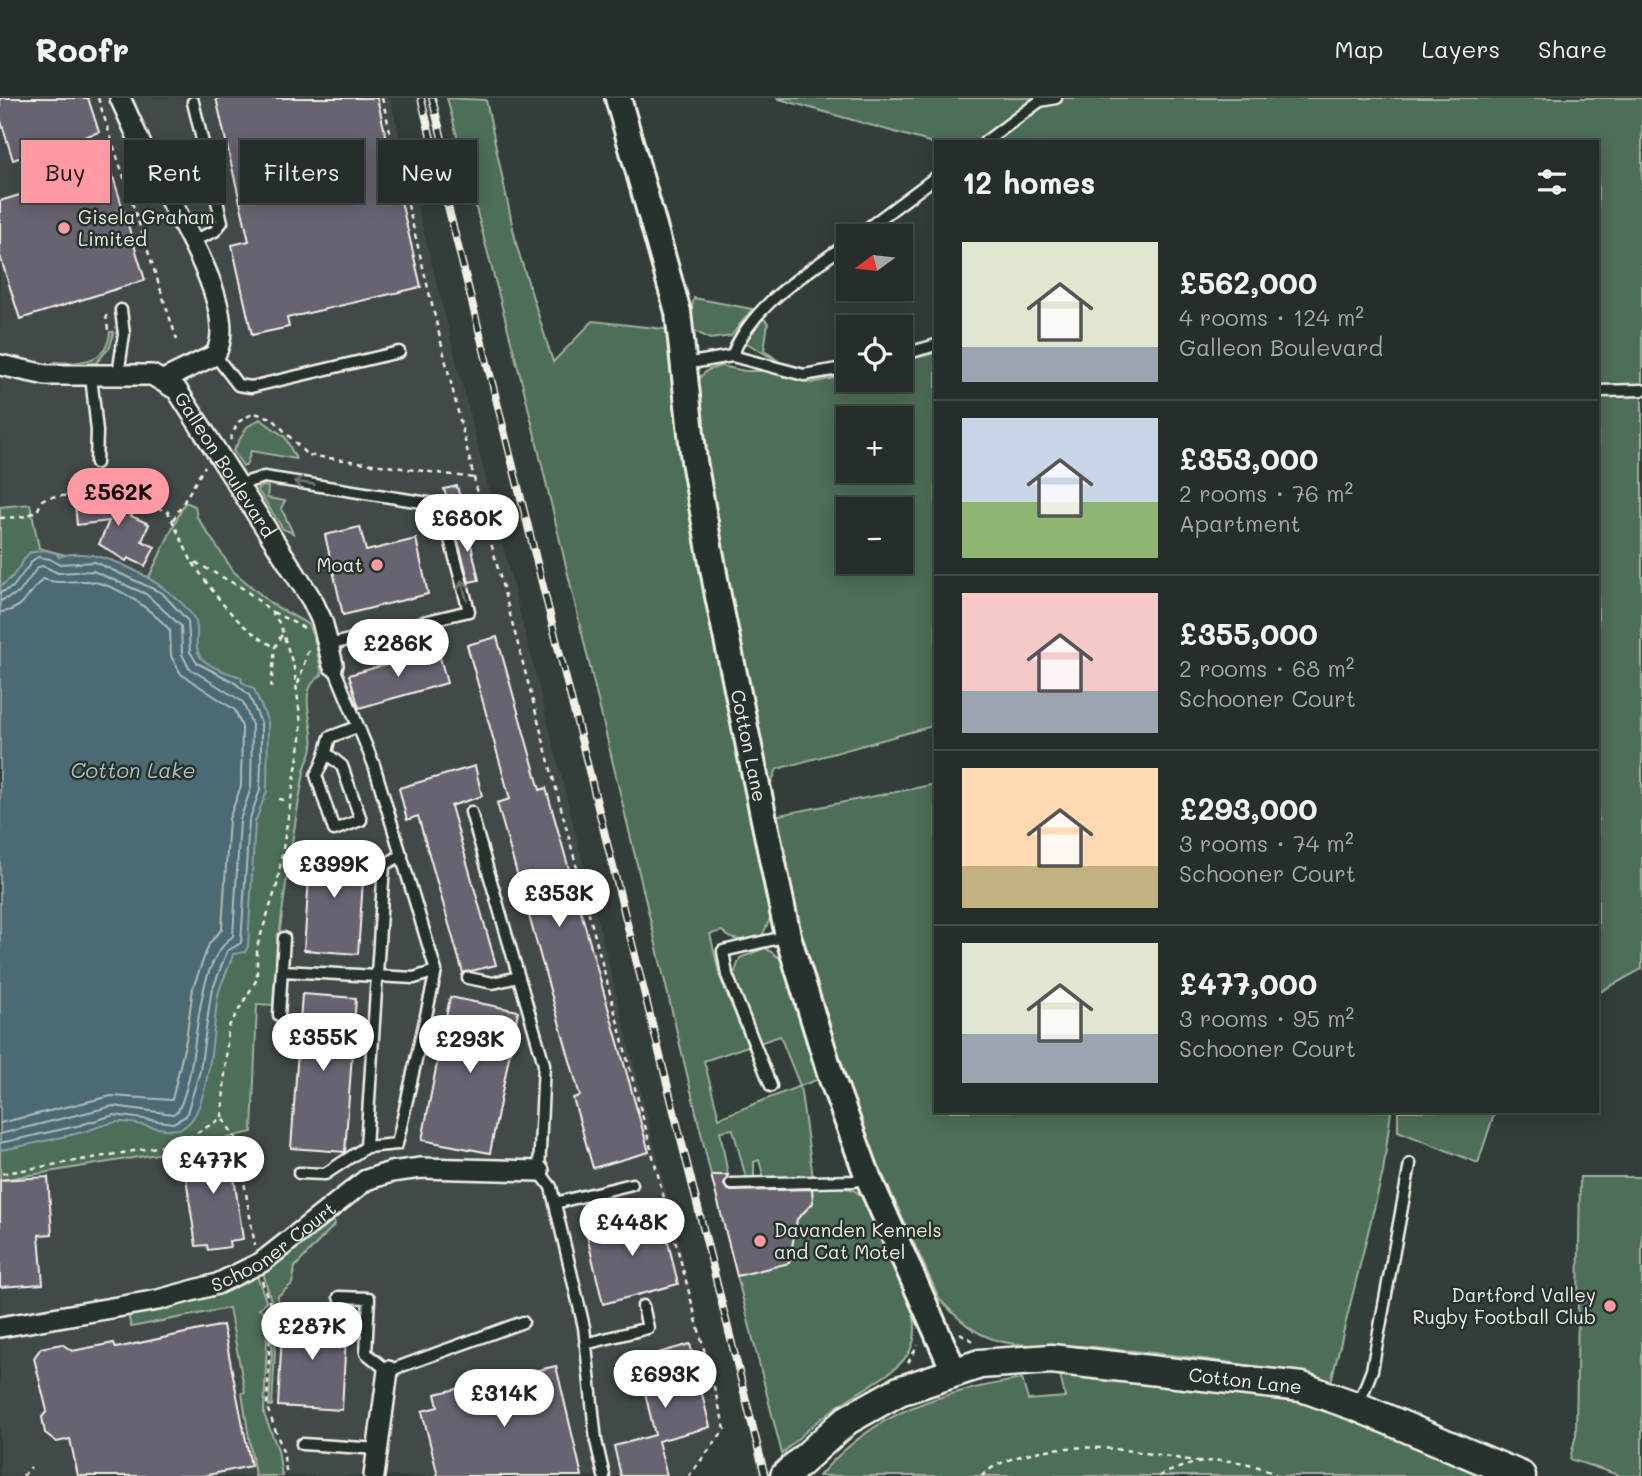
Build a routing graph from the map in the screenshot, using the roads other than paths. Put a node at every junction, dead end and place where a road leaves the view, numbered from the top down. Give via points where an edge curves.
1 (120, 98) edge
2 (618, 98) edge
3 (1056, 98) edge
4 (193, 102) dead end
5 (988, 140) edge
6 (934, 178) edge
7 (873, 224) edge
8 (192, 242) junction
9 (836, 252) edge
10 (121, 310) dead end
11 (934, 346) edge
12 (399, 352) dead end
13 (913, 352) edge
14 (215, 355) junction
15 (732, 356) junction
16 (0, 365) edge
17 (685, 365) junction
18 (836, 370) edge
19 (117, 375) junction
20 (91, 376) junction
21 (163, 380) junction
22 (1642, 390) edge
23 (1599, 391) edge
24 (96, 463) dead end
25 (237, 485) junction
26 (328, 645) junction
27 (333, 666) joint
28 (357, 727) junction
29 (326, 753) junction
30 (471, 812) dead end
31 (402, 855) junction
32 (788, 936) junction
33 (284, 938) dead end
34 (283, 971) junction
35 (436, 971) junction
36 (376, 976) junction
37 (518, 977) junction
38 (468, 978) dead end
39 (279, 1015) dead end
40 (771, 1086) dead end
41 (366, 1147) junction
42 (1410, 1164) dead end
43 (539, 1171) junction
44 (299, 1172) dead end
45 (868, 1177) junction
46 (632, 1184) dead end
47 (731, 1184) dead end
48 (555, 1203) junction
49 (339, 1297) dead end
50 (643, 1306) dead end
51 (523, 1322) dead end
52 (0, 1327) edge
53 (586, 1344) junction
54 (388, 1371) junction
55 (954, 1371) junction
56 (1358, 1407) junction
57 (302, 1444) dead end
58 (379, 1449) junction
59 (780, 1472) edge
60 (374, 1476) edge
61 (604, 1476) edge
62 (1521, 1476) edge

1 - 8 street
2 - 17 street, Cotton Lane via 678,312
3 - 5 lane via 1040,101
4 - 8 lane via 222,222 215,231
6 - 7 lane
8 - 14 street via 218,310 221,327
9 - 15 lane via 761,309 740,336
10 - 19 lane via 124,334
11 - 13 lane
12 - 14 lane via 251,387 238,385
14 - 21 street
15 - 17 lane
15 - 18 lane via 804,375
16 - 20 street, Galleon Boulevard
17 - 32 street, Cotton Lane via 690,430 716,583
19 - 20 street, Galleon Boulevard
19 - 21 street, Galleon Boulevard via 152,375
20 - 24 lane
21 - 25 street, Galleon Boulevard via 177,390
22 - 23 lane
25 - 26 street, Galleon Boulevard via 312,600
26 -> 25 lane via 470,611 441,505 264,477
26 - 27 street, Galleon Boulevard
27 - 28 lane
28 - 29 lane via 330,737
28 - 31 lane
29 - 29 lane via 316,775 334,830 361,820 342,766
30 - 37 lane
31 - 35 lane
31 - 36 lane via 384,865
32 - 40 lane via 723,951 727,975
32 - 45 street, Cotton Lane
33 - 34 lane
34 - 36 lane
34 - 39 lane
35 - 36 lane via 414,978
35 - 41 lane via 397,1144
36 - 41 lane
37 - 38 lane via 494,983
37 - 43 lane via 544,1064
41 - 44 lane via 325,1174
42 - 56 lane via 1372,1370
43 - 48 lane via 551,1187
43 - 52 street, Schooner Court via 405,1168 391,1172 366,1180 260,1263 217,1284 158,1300
45 - 47 lane
45 - 55 street, Cotton Lane
46 - 48 lane
48 - 53 lane
49 - 54 lane via 369,1298 366,1353
50 - 53 lane via 648,1328
51 - 54 lane
53 - 61 lane
54 - 58 street
55 - 56 main road, Cotton Lane via 1013,1360 1074,1361 1282,1384
55 - 59 main road, Cotton Lane via 871,1404
56 - 62 main road, Cotton Lane
57 - 58 lane
58 - 60 street

